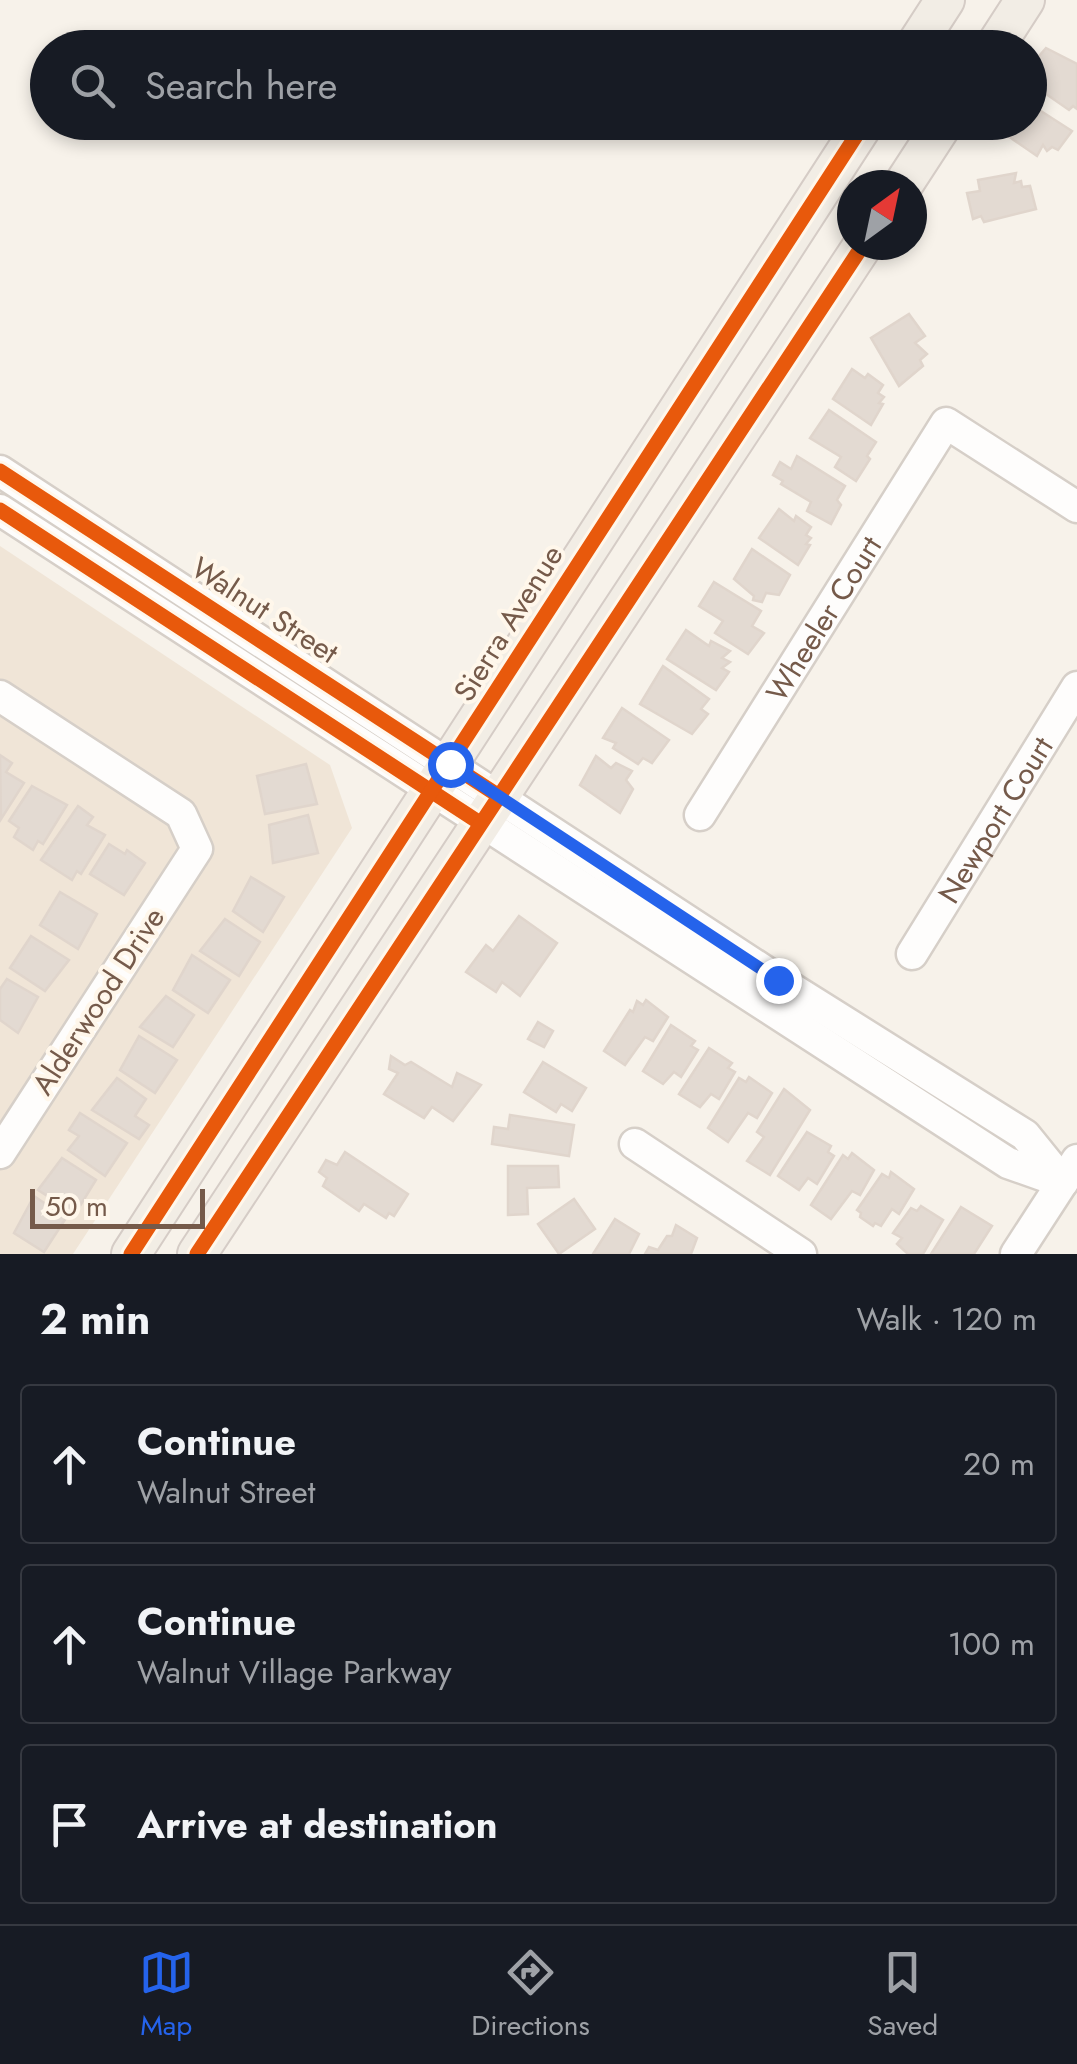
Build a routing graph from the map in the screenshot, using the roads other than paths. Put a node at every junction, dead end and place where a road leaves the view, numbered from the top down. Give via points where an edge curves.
1 (945, 0) edge
2 (1025, 0) edge
3 (926, 30) edge
4 (1006, 30) edge
5 (854, 140) edge
6 (932, 140) edge
7 (913, 170) edge
8 (853, 260) edge
9 (0, 471) edge
10 (1077, 507) edge
11 (0, 510) edge
12 (1077, 687) edge
13 (0, 696) edge
14 (441, 778) junction
15 (489, 810) junction
16 (700, 815) dead end
17 (912, 954) dead end
18 (635, 1144) dead end
19 (0, 1153) edge
20 (1072, 1178) edge
21 (131, 1254) edge
22 (197, 1254) edge
23 (801, 1254) edge
24 (1016, 1254) edge

1 - 3 main road
2 - 4 main road
5 - 14 main road, Sierra Avenue
6 - 7 main road
8 - 15 main road
9 - 14 street, Walnut Street
10 - 16 street, Wheeler Court via 946,422
11 - 14 street, Walnut Street
12 - 17 street, Newport Court
13 - 19 street, Alderwood Drive via 181,814 197,849
14 - 15 street, Walnut Street
14 - 21 main road, Sierra Avenue
15 - 20 street, Walnut Street via 1008,1164
15 - 22 main road
18 - 23 street
20 - 24 street

